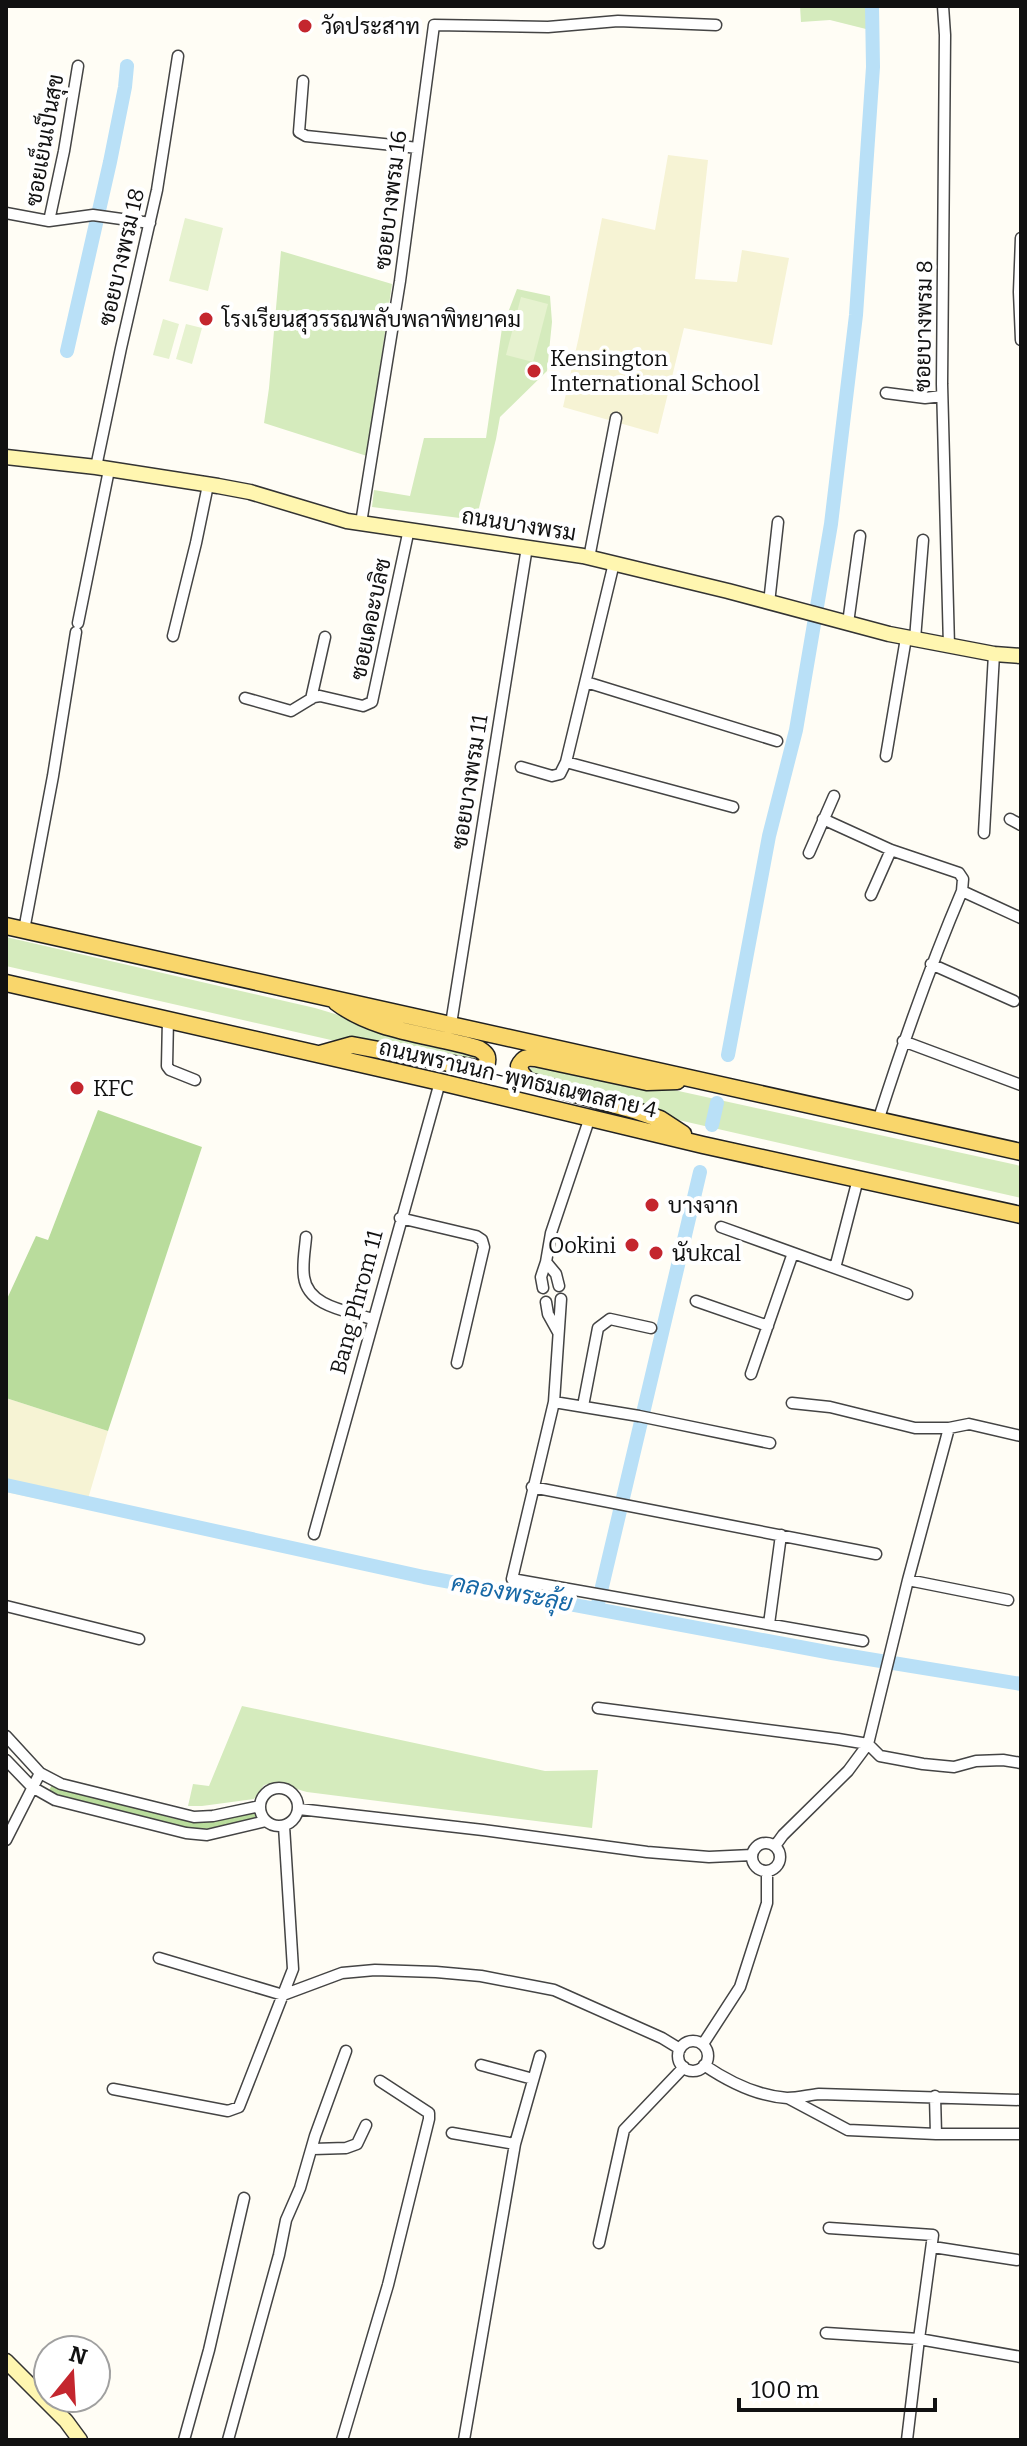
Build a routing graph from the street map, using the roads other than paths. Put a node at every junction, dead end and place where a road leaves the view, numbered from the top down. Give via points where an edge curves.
1 (943, 6) edge
2 (716, 25) dead end
3 (178, 56) dead end
4 (78, 66) dead end
5 (303, 81) dead end
6 (417, 148) junction
7 (6, 213) edge
8 (49, 221) junction
9 (150, 223) junction
10 (1021, 238) edge
11 (1021, 340) edge
12 (886, 393) dead end
13 (942, 396) junction
14 (616, 418) dead end
15 (6, 457) edge
16 (103, 468) junction
17 (208, 485) junction
18 (778, 522) dead end
19 (361, 523) junction
20 (409, 529) junction
21 (860, 536) dead end
22 (923, 540) dead end
23 (527, 547) junction
24 (589, 558) junction
25 (614, 563) junction
26 (769, 603) junction
27 (848, 623) junction
28 (173, 636) dead end
29 (325, 637) dead end
30 (910, 638) junction
31 (949, 646) junction
32 (994, 654) junction
33 (1021, 656) edge
34 (586, 682) junction
35 (245, 698) dead end
36 (311, 699) junction
37 (777, 741) dead end
38 (886, 756) dead end
39 (566, 762) junction
40 (521, 767) dead end
41 (834, 796) dead end
42 (733, 807) dead end
43 (823, 819) junction
44 (1010, 819) dead end
45 (1021, 825) edge
46 (984, 833) dead end
47 (891, 850) junction
48 (809, 853) dead end
49 (962, 891) junction
50 (871, 895) dead end
51 (1021, 918) edge
52 (6, 926) edge
53 (24, 930) junction
54 (931, 964) junction
55 (6, 983) edge
56 (328, 997) junction
57 (1014, 1001) dead end
58 (168, 1019) junction
59 (451, 1024) junction
60 (903, 1041) junction
61 (320, 1054) junction
62 (692, 1079) junction
63 (195, 1080) dead end
64 (440, 1082) junction
65 (1021, 1085) edge
66 (590, 1117) junction
67 (878, 1121) junction
68 (694, 1142) junction
69 (1021, 1152) edge
70 (858, 1179) junction
71 (1021, 1215) edge
72 (400, 1218) junction
73 (721, 1227) dead end
74 (306, 1237) dead end
75 (793, 1253) junction
76 (546, 1262) junction
77 (835, 1268) junction
78 (559, 1286) dead end
79 (543, 1288) dead end
80 (907, 1294) dead end
81 (561, 1299) dead end
82 (696, 1301) dead end
83 (546, 1302) dead end
84 (372, 1319) junction
85 (768, 1326) junction
86 (651, 1328) dead end
87 (558, 1332) junction
88 (457, 1363) dead end
89 (751, 1374) dead end
90 (554, 1402) junction
91 (792, 1403) dead end
92 (583, 1406) junction
93 (949, 1428) junction
94 (1021, 1436) edge
95 (770, 1443) dead end
96 (532, 1487) junction
97 (314, 1534) dead end
98 (781, 1535) junction
99 (876, 1554) dead end
100 (908, 1580) junction
101 (1008, 1600) dead end
102 (6, 1606) edge
103 (769, 1624) junction
104 (139, 1639) dead end
105 (863, 1641) dead end
106 (598, 1708) dead end
107 (6, 1736) edge
108 (868, 1744) junction
109 (6, 1760) edge
110 (1021, 1763) edge
111 (40, 1773) junction
112 (32, 1787) junction
113 (260, 1806) junction
114 (299, 1809) junction
115 (266, 1821) junction
116 (284, 1826) junction
117 (6, 1840) edge
118 (775, 1846) junction
119 (752, 1855) junction
120 (767, 1871) junction
121 (159, 1958) dead end
122 (283, 1995) junction
123 (703, 2044) junction
124 (680, 2049) junction
125 (346, 2051) dead end
126 (540, 2056) dead end
127 (481, 2065) dead end
128 (704, 2065) junction
129 (684, 2067) junction
130 (533, 2079) junction
131 (380, 2081) dead end
132 (113, 2089) dead end
133 (935, 2096) junction
134 (788, 2098) junction
135 (1021, 2100) edge
136 (366, 2125) dead end
137 (452, 2133) dead end
138 (936, 2134) junction
139 (1021, 2134) edge
140 (515, 2144) junction
141 (313, 2149) junction
142 (244, 2198) dead end
143 (829, 2228) dead end
144 (599, 2243) dead end
145 (933, 2247) junction
146 (1017, 2260) dead end
147 (826, 2333) dead end
148 (919, 2339) junction
149 (1021, 2357) edge
150 (7, 2365) edge
151 (67, 2434) edge
152 (80, 2440) edge
153 (184, 2440) edge
154 (228, 2440) edge
155 (342, 2440) edge
156 (464, 2440) edge
157 (907, 2440) edge

1 - 13 street, ซอยบางพรม 8
2 - 6 street, ซอยบางพรม 16 via 434,25
3 - 9 street, ซอยบางพรม 18
4 - 8 street, ซอยเย็นเป็นสุข
5 - 6 street via 299,132
6 - 19 street, ซอยบางพรม 16
7 - 8 street
8 - 9 street via 98,216
9 - 16 street, ซอยบางพรม 18
10 - 11 street
12 - 13 street
13 - 31 street, ซอยบางพรม 8
14 - 24 street
15 - 16 street, ถนนบางพรม
16 - 17 street, ถนนบางพรม
16 - 53 street, ซอยบางพรม 18
17 - 19 street, ถนนบางพรม
17 - 28 street
18 - 26 street
19 - 20 street, ถนนบางพรม
20 - 23 street, ถนนบางพรม
20 - 36 street, ซอยเดอะบลิซ via 372,702 363,706 320,696
21 - 27 street
22 - 30 street
23 - 24 street, ถนนบางพรม
23 - 59 street, ซอยบางพรม 11
24 - 25 street, ถนนบางพรม
25 - 26 street, ถนนบางพรม
25 - 34 street
26 - 27 street, ถนนบางพรม
27 - 30 street, ถนนบางพรม
29 - 36 street, ซอยเดอะบลิซ
30 - 31 street, ถนนบางพรม
30 - 38 street
31 - 32 street, ถนนบางพรม
32 - 33 street, ถนนบางพรม
32 - 46 street
34 - 37 street
34 - 39 street
35 - 36 street, ซอยเดอะบลิซ via 291,711
39 - 40 street via 560,774 552,776
39 - 42 street
41 - 43 street
43 - 47 street
43 - 48 street
44 - 45 street
47 - 49 street via 959,873
47 - 50 street
49 - 51 street
49 - 54 street
52 - 53 main road, ถนนพรานนก-พุทธมณฑลสาย 4
53 - 56 main road, ถนนพรานนก-พุทธมณฑลสาย 4
54 - 57 street
54 - 60 street
55 - 58 main road, ถนนพรานนก-พุทธมณฑลสาย 4
56 - 59 main road, ถนนพรานนก-พุทธมณฑลสาย 4
56 - 61 main road via 356,1015 396,1029 479,1049 488,1060 481,1069 352,1045
58 - 61 main road, ถนนพรานนก-พุทธมณฑลสาย 4
58 - 63 street via 167,1066
59 - 62 main road, ถนนพรานนก-พุทธมณฑลสาย 4
60 - 65 street
60 - 67 street
61 - 64 main road, ถนนพรานนก-พุทธมณฑลสาย 4
62 - 67 main road, ถนนพรานนก-พุทธมณฑลสาย 4
62 - 68 main road via 647,1082 527,1057 519,1066 528,1081 660,1119
64 - 66 main road, ถนนพรานนก-พุทธมณฑลสาย 4
64 - 72 street, Bang Phrom 11
66 - 68 main road, ถนนพรานนก-พุทธมณฑลสาย 4
66 - 76 street
67 - 69 main road, ถนนพรานนก-พุทธมณฑลสาย 4
68 - 70 main road, ถนนพรานนก-พุทธมณฑลสาย 4
70 - 71 main road, ถนนพรานนก-พุทธมณฑลสาย 4
70 - 77 street
72 - 84 street, Bang Phrom 11
72 - 88 street via 482,1240
73 - 75 street
74 - 84 street via 304,1277 312,1296
75 - 77 street
75 - 85 street
76 - 78 street
76 - 79 street
77 - 80 street
81 - 87 street
82 - 85 street
83 - 87 street
84 - 97 street, Bang Phrom 11
85 - 89 street
86 - 92 street via 610,1319 598,1328
87 - 90 street
90 - 92 street
90 - 96 street
91 - 93 street via 915,1428
92 - 95 street
93 - 94 street via 969,1424
93 - 100 street
96 - 98 street
96 - 103 street via 512,1579
98 - 99 street
98 - 103 street
100 - 101 street
100 - 108 street
102 - 104 street
103 - 105 street
106 - 108 street
107 - 111 street
108 - 110 street via 880,1756 923,1764
108 - 118 street
109 - 112 street
111 - 112 street
111 - 113 street via 61,1784 194,1817
112 - 115 street via 55,1800 186,1833 207,1835
112 - 117 street
113 - 114 street via 266,1793 280,1788 293,1794
113 - 115 street
114 - 116 street
114 - 119 street via 647,1852
115 - 116 street
116 - 122 street via 293,1969
118 - 119 street via 761,1844
118 - 120 street via 779,1863
119 - 120 street via 756,1867
120 - 123 street via 767,1903 740,1987
121 - 122 street
122 - 124 street via 342,1973 481,1976 554,1990
122 - 132 street via 239,2107 228,2111
123 - 124 street via 690,2041
123 - 128 street via 708,2052
124 - 129 street
125 - 141 street
126 - 130 street
127 - 130 street
128 - 129 street via 696,2070
128 - 134 street via 741,2087
129 - 144 street via 624,2130
130 - 140 street
131 - 155 street via 429,2113 429,2119
133 - 134 street
133 - 135 street
133 - 138 street
134 - 138 street via 848,2130
136 - 141 street via 357,2144
137 - 140 street
138 - 139 street
140 - 156 street
141 - 154 street via 286,2220
142 - 153 street
143 - 145 street via 933,2235
145 - 146 street
145 - 148 street
147 - 148 street
148 - 149 street
148 - 157 street
150 - 151 street via 66,2421
151 - 152 street

